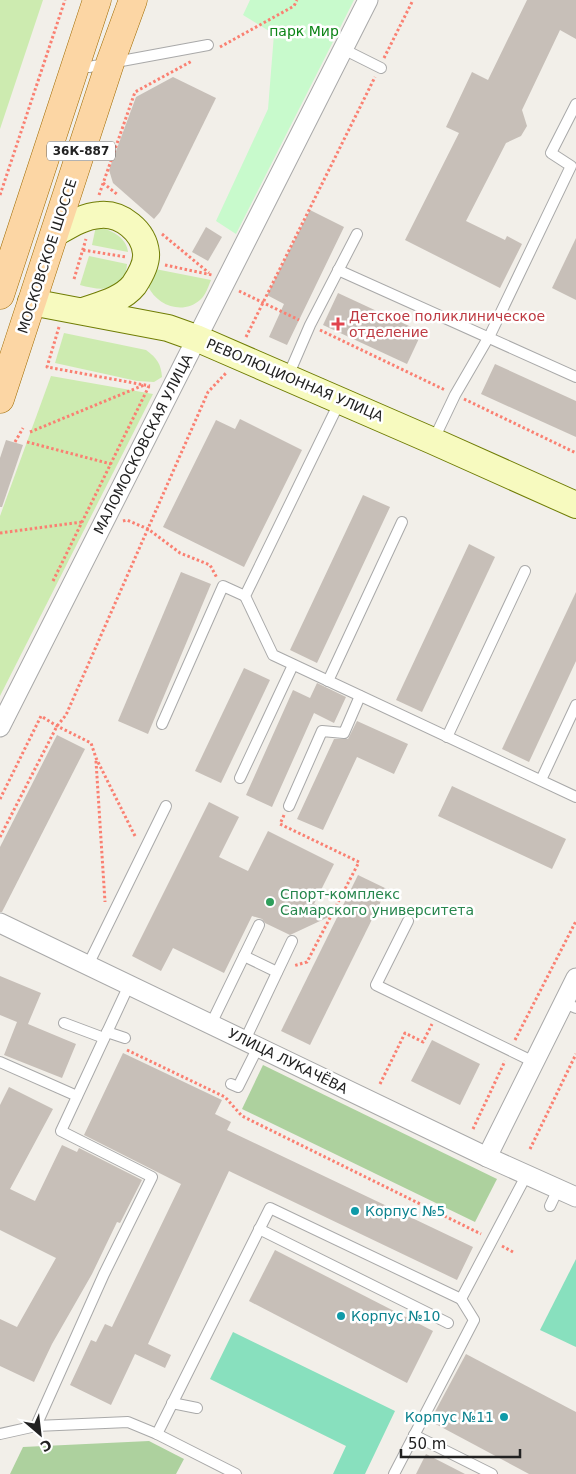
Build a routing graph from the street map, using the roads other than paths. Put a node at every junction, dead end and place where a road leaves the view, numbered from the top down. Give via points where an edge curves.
1 (97, 0) edge
2 (114, 0) edge
3 (133, 0) edge
4 (368, 0) edge
5 (208, 45) dead end
6 (343, 49) junction
7 (100, 65) junction
8 (380, 68) road end
9 (576, 104) edge
10 (54, 234) junction
11 (357, 234) dead end
12 (31, 249) junction
13 (338, 270) junction
14 (11, 298) edge
15 (83, 311) junction
16 (489, 337) junction
17 (196, 338) junction
18 (0, 342) edge
19 (287, 377) junction
20 (576, 377) edge
21 (0, 399) edge
22 (340, 400) junction
23 (433, 441) junction
24 (576, 506) edge
25 (402, 522) dead end
26 (525, 571) dead end
27 (245, 596) junction
28 (293, 664) junction
29 (328, 681) junction
30 (360, 696) junction
31 (576, 705) edge
32 (162, 724) dead end
33 (0, 727) edge
34 (447, 737) junction
35 (240, 778) dead end
36 (541, 780) junction
37 (576, 797) edge
38 (166, 806) dead end
39 (289, 806) road end
40 (408, 921) dead end
41 (0, 923) edge
42 (259, 925) dead end
43 (292, 941) dead end
44 (244, 956) junction
45 (88, 965) junction
46 (277, 972) junction
47 (576, 978) edge
48 (129, 985) junction
49 (570, 1006) edge
50 (64, 1022) dead end
51 (211, 1024) junction
52 (106, 1035) junction
53 (123, 1043) road end
54 (251, 1043) junction
55 (0, 1062) edge
56 (534, 1062) junction
57 (231, 1084) dead end
58 (77, 1096) junction
59 (487, 1157) junction
60 (527, 1174) junction
61 (558, 1188) junction
62 (576, 1197) edge
63 (550, 1206) dead end
64 (259, 1229) junction
65 (461, 1299) junction
66 (448, 1322) dead end
67 (172, 1403) junction
68 (197, 1408) dead end
69 (36, 1426) junction
70 (0, 1434) edge
71 (157, 1434) junction
72 (414, 1435) junction
73 (236, 1474) edge
74 (394, 1474) edge
75 (492, 1474) edge

1 - 14 main road, МОСКОВСКОЕ ШОССЕ / 36К-887
2 - 7 main road, МОСКОВСКОЕ ШОССЕ / 36К-887
3 - 7 main road, МОСКОВСКОЕ ШОССЕ / 36К-887
4 - 6 street, МАЛОМОСКОВСКАЯ УЛИЦА
5 - 7 lane
6 - 8 lane
6 - 17 street, МАЛОМОСКОВСКАЯ УЛИЦА
7 - 10 main road, МОСКОВСКОЕ ШОССЕ / 36К-887
7 - 12 main road, МОСКОВСКОЕ ШОССЕ / 36К-887
9 - 16 lane via 551,153 571,166
10 - 12 main road
10 - 14 main road, МОСКОВСКОЕ ШОССЕ / 36К-887
10 - 15 main road via 102,214 126,221 143,241 146,252 138,260 133,286 109,302
11 - 13 lane
12 - 14 main road, МОСКОВСКОЕ ШОССЕ / 36К-887
13 - 16 lane
13 - 19 lane
14 - 15 main road, РЕВОЛЮЦИОННАЯ УЛИЦА
14 - 18 main road, МОСКОВСКОЕ ШОССЕ / 36К-887
14 - 21 main road, МОСКОВСКОЕ ШОССЕ / 36К-887
15 - 17 main road, РЕВОЛЮЦИОННАЯ УЛИЦА via 168,328
16 - 20 lane
16 - 23 lane
17 - 19 main road, РЕВОЛЮЦИОННАЯ УЛИЦА
17 - 33 street, МАЛОМОСКОВСКАЯ УЛИЦА
19 - 22 main road, РЕВОЛЮЦИОННАЯ УЛИЦА
22 - 23 main road, РЕВОЛЮЦИОННАЯ УЛИЦА
22 - 27 lane
23 - 24 main road, РЕВОЛЮЦИОННАЯ УЛИЦА
25 - 29 lane
26 - 34 lane
27 - 28 lane via 274,656
27 - 32 lane via 223,586
28 - 29 lane
28 - 35 lane
29 - 30 lane
30 - 34 lane
30 - 39 lane via 344,733 322,732
31 - 36 lane
34 - 36 lane
36 - 37 lane
38 - 45 lane
40 - 56 lane via 376,986
41 - 45 street, УЛИЦА ЛУКАЧЁВА
42 - 44 lane
43 - 46 lane
44 - 46 lane
44 - 51 lane
45 - 48 street, УЛИЦА ЛУКАЧЁВА
46 - 54 lane
47 - 49 street
48 - 51 street, УЛИЦА ЛУКАЧЁВА
48 - 52 lane
49 - 56 street
50 - 52 lane
51 - 54 street, УЛИЦА ЛУКАЧЁВА
52 - 53 lane
52 - 58 lane
54 - 57 lane via 238,1087
54 - 59 street, УЛИЦА ЛУКАЧЁВА
55 - 58 lane
56 - 59 street
58 - 69 lane via 61,1131 152,1177 104,1274
59 - 60 street, УЛИЦА ЛУКАЧЁВА
60 - 61 street, УЛИЦА ЛУКАЧЁВА
60 - 65 lane
61 - 62 street, УЛИЦА ЛУКАЧЁВА
61 - 63 lane
64 - 65 lane via 270,1208
64 - 66 lane
64 - 67 lane
65 - 72 lane via 474,1320
67 - 68 lane
67 - 71 lane
69 - 70 lane
69 - 71 lane via 128,1422
71 - 73 lane
72 - 74 lane
72 - 75 lane

